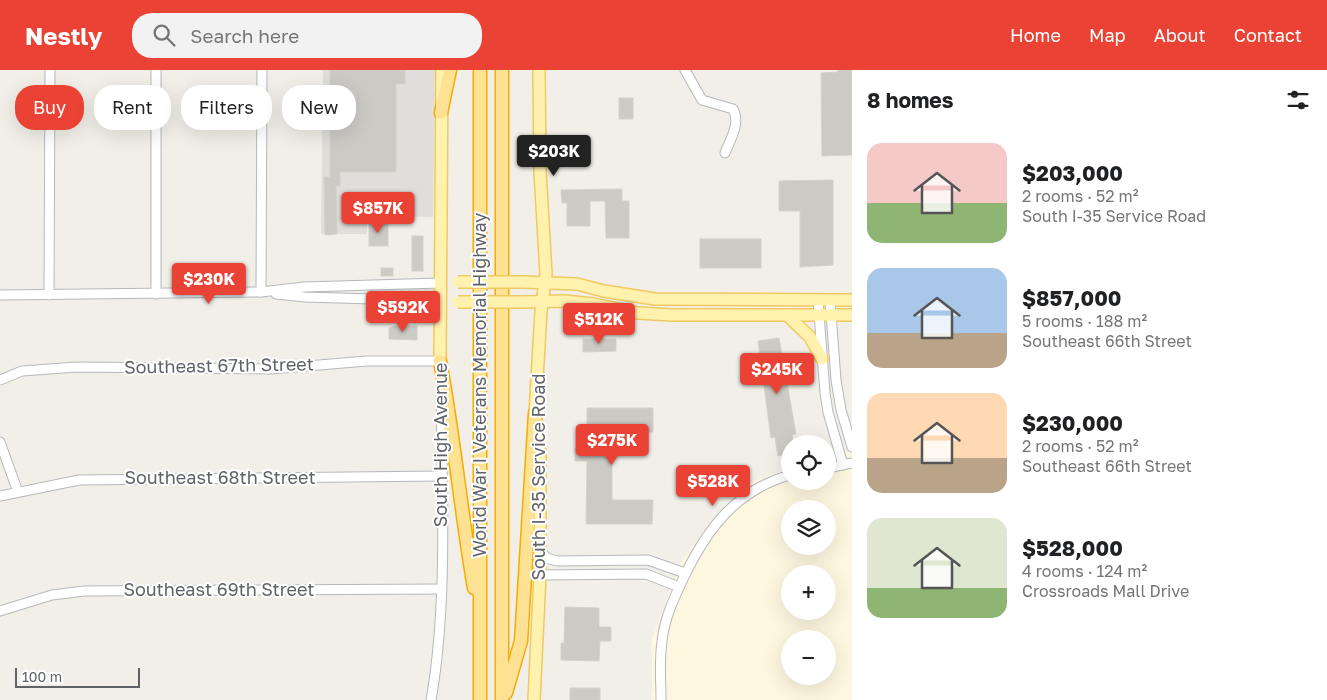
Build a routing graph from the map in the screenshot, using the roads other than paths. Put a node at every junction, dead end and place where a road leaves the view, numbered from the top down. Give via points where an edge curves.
1 (50, 70) edge
2 (156, 70) edge
3 (262, 70) edge
4 (442, 70) edge
5 (450, 70) edge
6 (480, 70) edge
7 (502, 70) edge
8 (539, 70) edge
9 (685, 70) edge
10 (441, 113) junction
11 (725, 153) dead end
12 (545, 282) junction
13 (441, 283) junction
14 (261, 292) junction
15 (156, 294) junction
16 (0, 295) edge
17 (48, 295) junction
18 (824, 300) junction
19 (852, 300) edge
20 (440, 302) junction
21 (542, 302) junction
22 (787, 315) junction
23 (825, 315) junction
24 (852, 315) edge
25 (822, 359) junction
26 (440, 361) junction
27 (0, 380) edge
28 (535, 413) junction
29 (0, 442) edge
30 (852, 447) edge
31 (848, 464) edge
32 (442, 476) junction
33 (781, 478) edge
34 (18, 492) junction
35 (0, 496) edge
36 (540, 552) junction
37 (540, 574) junction
38 (686, 574) junction
39 (679, 587) junction
40 (441, 589) junction
41 (0, 612) edge
42 (480, 619) junction
43 (431, 700) edge
44 (480, 700) edge
45 (503, 700) edge
46 (534, 700) edge
47 (661, 700) edge

1 - 17 street
2 - 15 street
3 - 14 street
4 - 10 main road, South High Avenue
5 - 10 highway
6 - 42 highway, World War I Veterans Memorial Highway
7 - 45 highway, World War I Veterans Memorial Highway
8 - 12 main road, South I-35 Service Road
9 - 11 street via 702,100 733,109 736,115 736,124
10 - 13 main road, South High Avenue
12 - 13 main road, bridge
12 - 18 main road via 577,284 656,299
12 - 21 main road, South I-35 Service Road
13 - 14 street via 304,287
13 - 20 main road, South High Avenue
14 - 15 street
14 - 20 street via 305,297
15 - 17 street
16 - 17 street
18 - 19 main road
18 - 23 street
20 - 21 main road, bridge
20 - 26 main road, South High Avenue
21 - 22 main road via 565,301 672,315
21 - 28 main road, South I-35 Service Road
22 - 23 main road
22 - 25 main road via 810,337
23 - 24 main road
23 - 25 street
23 - 30 street via 841,410
25 - 31 street via 828,412
26 - 27 street, Southeast 67th Street via 367,361 262,369 77,367 22,372
26 - 32 street, South High Avenue
26 - 42 highway
28 - 36 main road, South I-35 Service Road via 540,453
28 - 45 highway via 521,640
29 - 34 street
32 - 34 street, Southeast 68th Street via 79,480
32 - 40 street, South High Avenue
33 - 38 street via 753,491 723,514 699,546
34 - 35 street, Southeast 68th Street
36 - 37 main road, South I-35 Service Road
36 - 38 street via 558,561 648,560
37 - 39 street via 646,574
37 - 46 main road, South I-35 Service Road
38 - 39 street
39 - 47 street via 662,643
40 - 41 street, Southeast 69th Street via 84,591 52,595
40 - 43 street, South High Avenue
42 - 44 highway, World War I Veterans Memorial Highway

